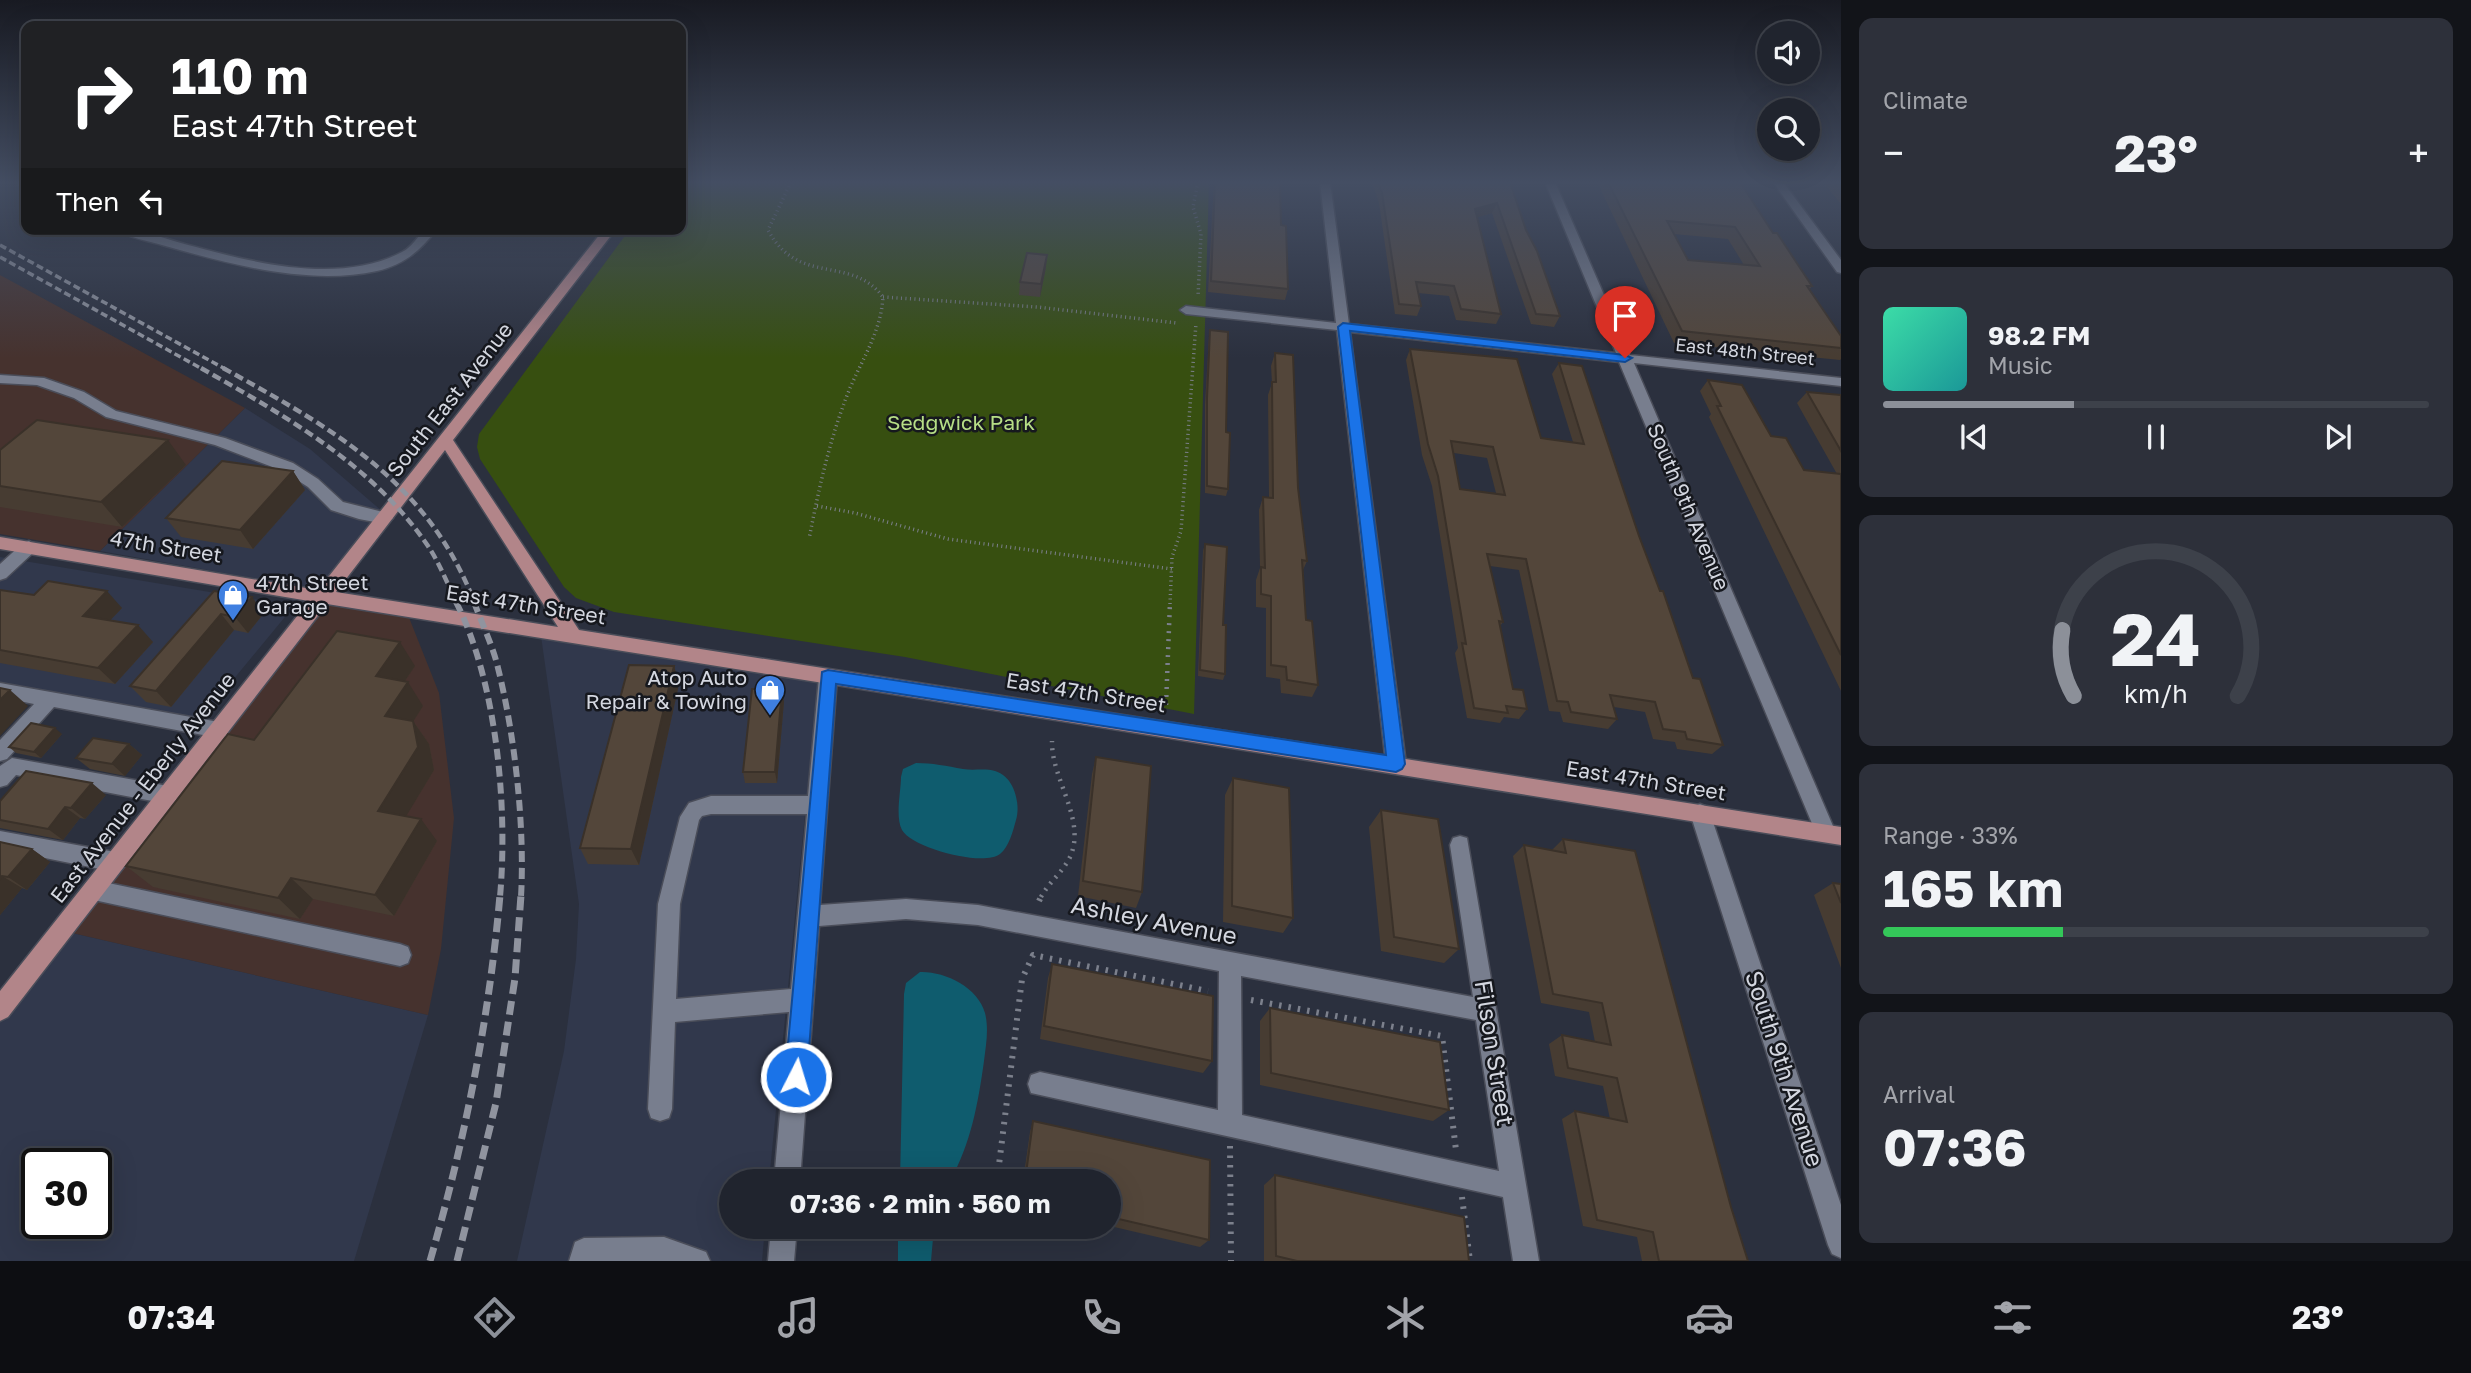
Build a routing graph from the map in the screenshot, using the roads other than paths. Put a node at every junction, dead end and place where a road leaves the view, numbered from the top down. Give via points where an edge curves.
1 (157, 241) edge
2 (425, 241) edge
3 (601, 241) edge
4 (1332, 241) edge
5 (1575, 241) edge
6 (1821, 241) edge
7 (1841, 269) edge
8 (1188, 315) road end
9 (1343, 327) junction
10 (1625, 358) junction
11 (0, 379) edge
12 (1841, 382) edge
13 (446, 440) junction
14 (385, 518) junction
15 (0, 542) edge
16 (29, 547) junction
17 (0, 574) edge
18 (324, 597) junction
19 (573, 636) junction
20 (828, 677) junction
21 (0, 690) edge
22 (50, 699) junction
23 (219, 730) junction
24 (0, 752) edge
25 (1396, 764) junction
26 (0, 779) edge
27 (168, 795) junction
28 (818, 805) junction
29 (1700, 813) junction
30 (1833, 834) edge
31 (0, 840) edge
32 (1461, 845) dead end
33 (115, 862) junction
34 (94, 890) junction
35 (809, 916) junction
36 (400, 955) dead end
37 (1230, 963) junction
38 (802, 1000) junction
39 (0, 1009) edge
40 (664, 1011) junction
41 (1487, 1011) junction
42 (1040, 1084) dead end
43 (660, 1109) dead end
44 (1230, 1125) junction
45 (789, 1169) edge
46 (1515, 1187) junction
47 (783, 1239) edge
48 (1841, 1245) edge
49 (582, 1261) edge
50 (697, 1261) edge
51 (781, 1261) edge
52 (1526, 1261) edge

1 - 2 street via 248,264 329,271 387,264 411,254
3 - 13 main road, South East Avenue
4 - 9 street
5 - 10 street, South 9th Avenue
6 - 7 street
8 - 9 street, East 48th Street
9 - 10 street, East 48th Street
9 - 25 street
10 - 12 street, East 48th Street
10 - 30 street, South 9th Avenue
11 - 14 street via 39,381 79,394 111,414 220,441 288,467 337,506
13 - 14 main road, South East Avenue
13 - 19 main road
14 - 18 main road, South East Avenue
15 - 16 main road, 47th Street
16 - 17 street
16 - 18 main road, 47th Street
18 - 19 main road, East 47th Street
18 - 23 main road, East Avenue - Eberly Avenue
19 - 20 main road, East 47th Street
20 - 25 main road, East 47th Street
20 - 28 street
21 - 22 street
22 - 23 street
22 - 24 street
23 - 27 main road, East Avenue - Eberly Avenue
25 - 29 main road, East 47th Street
26 - 27 street via 12,766
27 - 33 main road, East Avenue - Eberly Avenue
28 - 35 street
28 - 40 street via 711,805 696,809 690,817 669,904
29 - 30 main road, East 47th Street
29 - 48 street, South 9th Avenue
31 - 33 street
32 - 41 street, Filson Street
33 - 34 main road, East Avenue - Eberly Avenue
34 - 36 street
34 - 39 main road, East Avenue - Eberly Avenue
35 - 37 street, Ashley Avenue via 861,910 942,910
35 - 38 street
37 - 41 street, Ashley Avenue
37 - 44 street
38 - 40 street
38 - 45 street
40 - 43 street
41 - 46 street, Filson Street
42 - 44 street
44 - 46 street
46 - 52 street, Filson Street
47 - 51 street
49 - 50 street via 584,1251 664,1250

